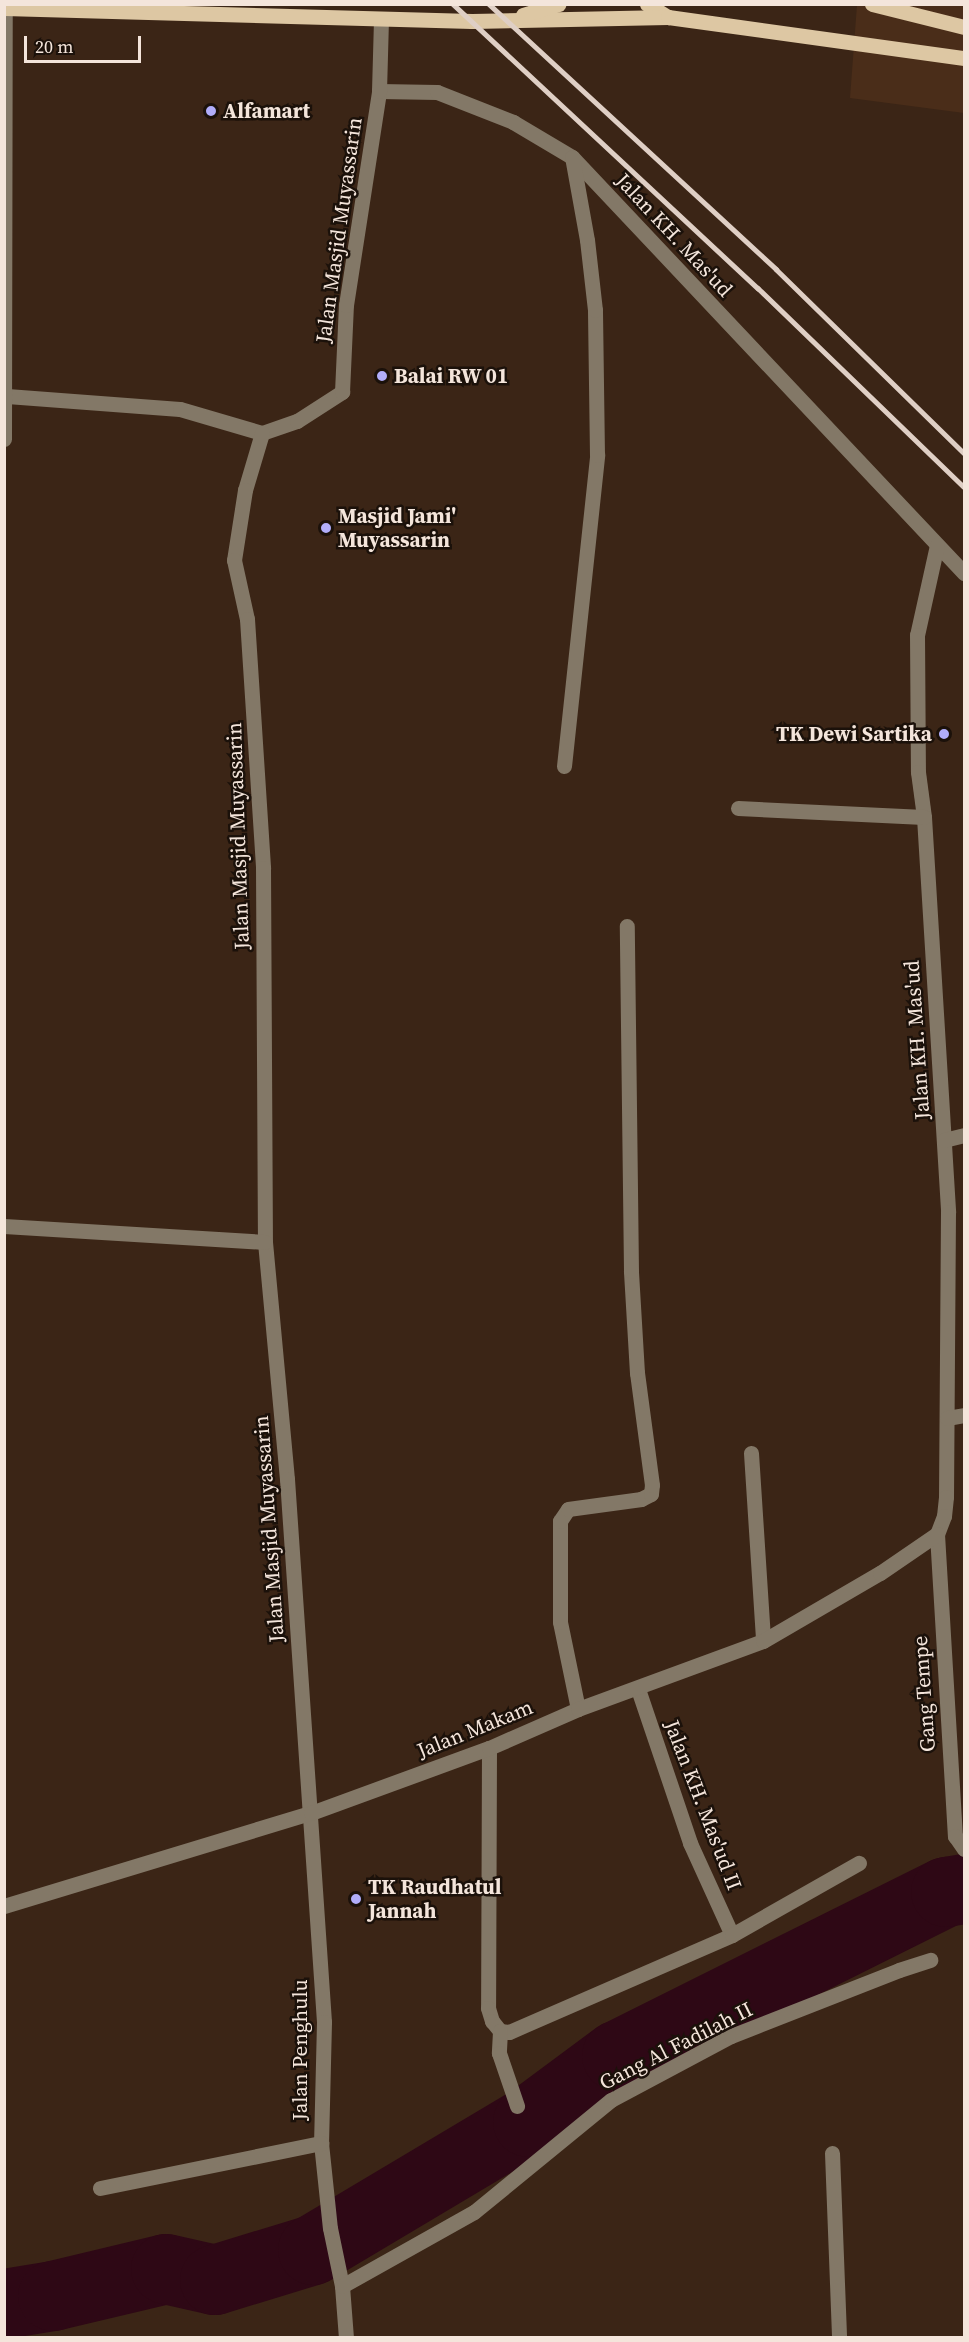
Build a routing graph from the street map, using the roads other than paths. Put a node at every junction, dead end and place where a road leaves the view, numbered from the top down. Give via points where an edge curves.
1 (558, 4) edge
2 (647, 4) edge
3 (872, 4) edge
4 (5, 8) edge
5 (668, 17) junction
6 (381, 20) junction
7 (507, 21) junction
8 (964, 27) edge
9 (964, 58) edge
10 (379, 91) junction
11 (572, 157) junction
12 (7, 396) junction
13 (262, 433) junction
14 (4, 439) edge
15 (937, 545) junction
16 (964, 573) edge
17 (564, 766) dead end
18 (738, 808) dead end
19 (924, 817) junction
20 (627, 926) dead end
21 (964, 1136) edge
22 (944, 1140) junction
23 (4, 1226) edge
24 (265, 1242) junction
25 (964, 1415) edge
26 (947, 1418) junction
27 (751, 1453) dead end
28 (937, 1534) junction
29 (764, 1641) junction
30 (638, 1689) junction
31 (578, 1709) junction
32 (489, 1748) junction
33 (311, 1813) junction
34 (964, 1849) edge
35 (859, 1863) dead end
36 (4, 1906) edge
37 (732, 1935) junction
38 (930, 1960) dead end
39 (500, 2031) junction
40 (517, 2106) dead end
41 (321, 2143) junction
42 (832, 2153) dead end
43 (100, 2187) dead end
44 (342, 2286) junction
45 (346, 2337) edge
46 (839, 2337) edge

1 - 7 main road
2 - 5 main road
3 - 8 main road
4 - 6 main road
4 - 12 street
5 - 7 main road
5 - 9 main road
6 - 7 main road
6 - 10 street
10 - 11 street, Jalan KH. Mas'ud via 437,93 513,122
10 - 13 street, Jalan Masjid Muyassarin via 346,305 342,392 297,421
11 - 15 street, Jalan KH. Mas'ud
11 - 17 street via 595,310 597,455
12 - 13 street via 180,409
12 - 14 street
13 - 24 street, Jalan Masjid Muyassarin via 245,490 234,560 247,619 263,868
15 - 16 street, Jalan KH. Mas'ud
15 - 19 street, Jalan KH. Mas'ud via 917,635 918,772
18 - 19 street
19 - 22 street, Jalan KH. Mas'ud
20 - 31 street via 631,1271 637,1373 652,1485 651,1494 641,1499 568,1509 560,1521 560,1622
21 - 22 street
22 - 26 street, Jalan KH. Mas'ud via 948,1212
23 - 24 street
24 - 33 street, Jalan Masjid Muyassarin
25 - 26 street
26 - 28 street, Jalan KH. Mas'ud via 946,1497
27 - 29 street
28 - 29 street, Jalan Makam via 880,1573
28 - 34 street, Gang Tempe via 955,1836
29 - 30 street, Jalan Makam
30 - 31 street, Jalan Makam
30 - 37 street, Jalan KH. Mas'ud II via 690,1844
31 - 32 street, Jalan Makam
32 - 33 street, Jalan Makam
32 - 39 street via 488,2008
33 - 36 street, Jalan Makam
33 - 41 street, Jalan Penghulu via 324,2022
35 - 37 street
37 - 39 street via 509,2032
38 - 44 street, Gang Al Fadilah II via 731,2036 612,2100 474,2212
39 - 40 street via 499,2053
41 - 43 street
41 - 44 street, Jalan Penghulu
42 - 46 street
44 - 45 street, Jalan Penghulu

